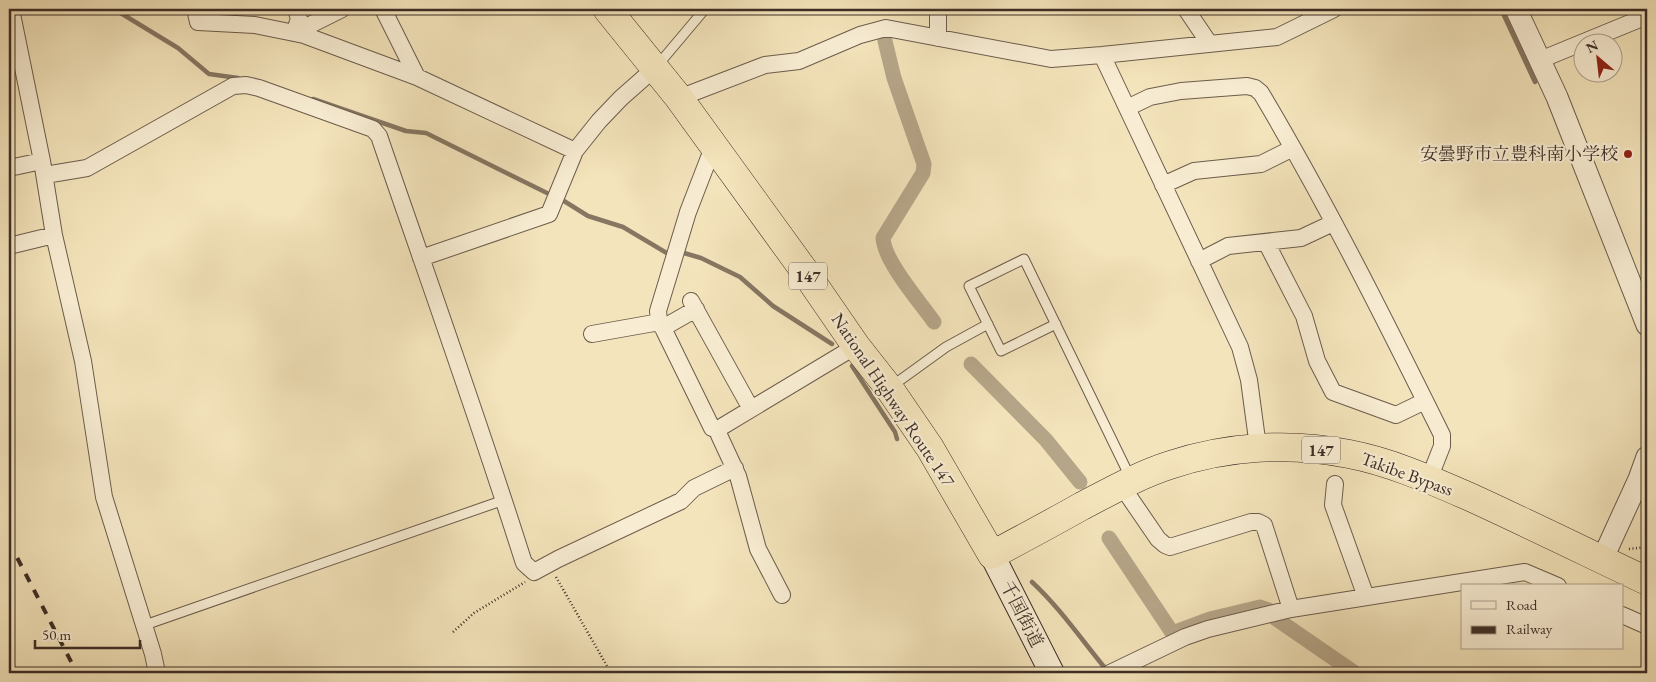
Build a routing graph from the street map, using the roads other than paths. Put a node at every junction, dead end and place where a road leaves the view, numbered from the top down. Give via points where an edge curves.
1 (11, 9) edge
2 (194, 9) edge
3 (296, 9) edge
4 (342, 9) edge
5 (383, 9) edge
6 (607, 9) edge
7 (705, 9) edge
8 (938, 9) edge
9 (1186, 9) edge
10 (1334, 9) edge
11 (1516, 9) edge
12 (1647, 16) edge
13 (294, 33) junction
14 (938, 38) junction
15 (1209, 43) junction
16 (1102, 55) junction
17 (1540, 60) junction
18 (655, 68) junction
19 (417, 77) junction
20 (679, 98) junction
21 (1127, 108) junction
22 (1293, 148) junction
23 (716, 150) junction
24 (574, 151) junction
25 (9, 168) edge
26 (43, 168) junction
27 (1163, 185) junction
28 (1333, 222) junction
29 (54, 235) junction
30 (1266, 242) junction
31 (9, 246) edge
32 (421, 258) junction
33 (1199, 261) junction
34 (988, 324) junction
35 (1056, 324) junction
36 (662, 325) junction
37 (1647, 325) edge
38 (592, 334) dead end
39 (856, 346) junction
40 (889, 388) junction
41 (1425, 401) junction
42 (752, 409) junction
43 (718, 429) junction
44 (1258, 447) junction
45 (1647, 457) edge
46 (735, 468) junction
47 (1429, 479) junction
48 (1127, 482) junction
49 (1335, 484) dead end
50 (504, 500) junction
51 (992, 555) junction
52 (1613, 555) junction
53 (1647, 581) edge
54 (1553, 584) edge
55 (782, 595) dead end
56 (1366, 597) junction
57 (1291, 609) junction
58 (1624, 616) edge
59 (145, 625) junction
60 (1647, 626) edge
61 (156, 673) edge
62 (1052, 673) edge
63 (1110, 673) edge

1 - 26 street
2 - 13 street via 198,22 255,25
3 - 13 street via 299,18
4 - 13 street
5 - 19 street
6 - 18 highway, National Highway Route 147 / 147
7 - 18 lane
8 - 14 street
9 - 15 street
10 - 15 street via 1277,36
11 - 17 street
12 - 17 street
13 - 19 street
14 - 16 street via 1051,59
14 - 20 street via 886,28 799,61 765,65
15 - 16 street
16 - 21 street
17 - 37 street
18 - 20 highway, National Highway Route 147 / 147
18 - 24 street via 621,98
19 - 24 street
20 - 23 highway, National Highway Route 147 / 147
21 - 22 street via 1150,97 1181,91 1248,86 1260,94
21 - 27 street
22 - 27 street via 1261,164 1194,171
22 - 28 street
23 - 36 street via 710,155 700,180 664,285 658,311
23 - 39 highway, National Highway Route 147 / 147
24 - 32 street via 550,214
25 - 26 street
26 - 29 street
26 - 32 street via 87,168 227,88 252,86 374,129
27 - 33 street
28 - 30 street via 1301,238
28 - 41 street
29 - 31 street
29 - 59 street via 83,361 104,497
30 - 33 street via 1228,246
30 - 41 street via 1304,316 1317,361 1333,392 1396,415
32 - 50 street
33 - 44 street via 1240,346 1249,380
34 - 35 lane via 1001,351
34 - 35 lane via 968,286 1024,259
34 - 40 lane via 946,347
35 - 48 lane
36 - 38 street via 654,323
36 - 42 street via 668,325 694,305
36 - 43 street via 712,428
39 - 40 highway, National Highway Route 147 / 147
39 - 42 street
40 - 51 highway, National Highway Route 147 / 147 via 930,448
41 - 47 street via 1442,435 1442,446
42 - 43 street
43 - 46 street
44 - 47 highway, Takibe Bypass / 147 via 1310,448 1350,454
44 - 48 highway, Takibe Bypass / 147 via 1198,457
45 - 52 street
46 - 50 street via 694,488 681,501 534,572 524,563
46 - 55 street via 758,549
47 - 52 highway, Takibe Bypass / 147
48 - 51 highway, Takibe Bypass / 147
48 - 57 street via 1158,539 1170,547 1251,522 1264,525
49 - 56 street via 1333,505
50 - 59 lane
51 - 62 main road, 千国街道
52 - 53 highway, Takibe Bypass / 147
54 - 56 street via 1525,572
56 - 57 street
57 - 63 street via 1208,629
58 - 60 street
59 - 61 street

